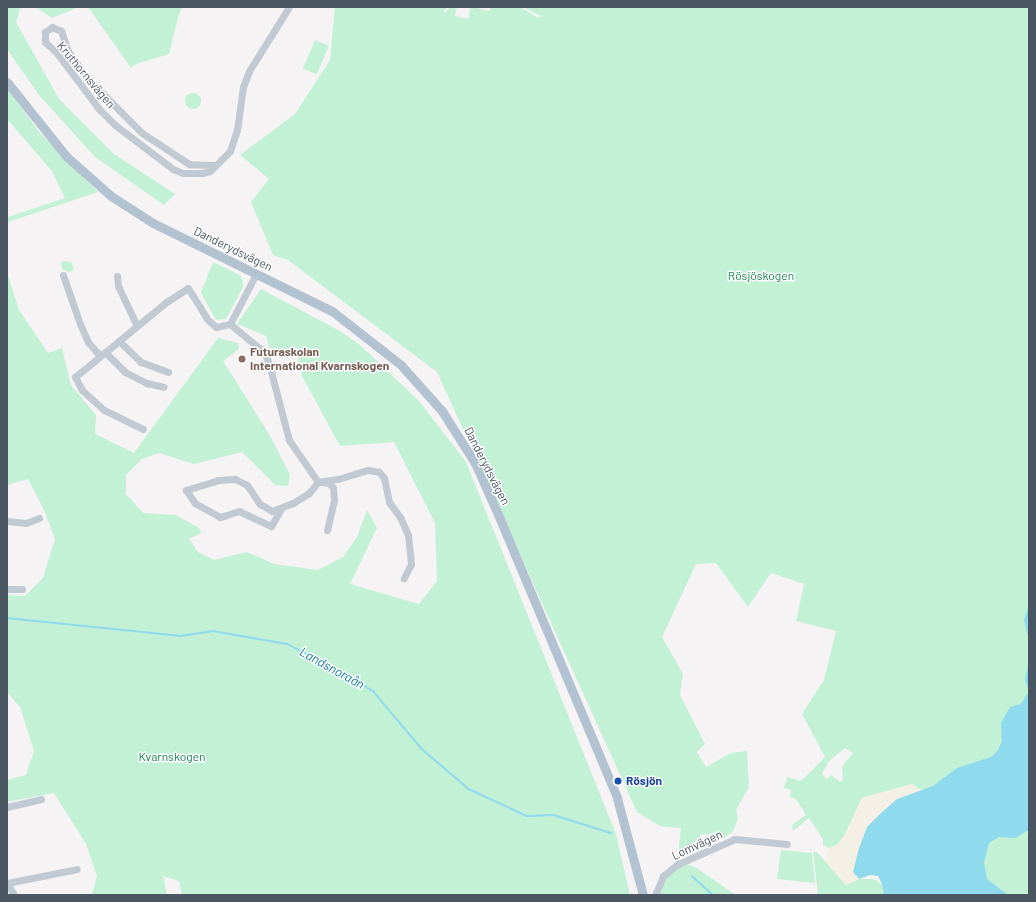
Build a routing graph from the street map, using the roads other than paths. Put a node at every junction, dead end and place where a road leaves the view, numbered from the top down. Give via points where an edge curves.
1 (289, 7) edge
2 (7, 82) edge
3 (214, 165) junction
4 (256, 274) junction
5 (63, 275) dead end
6 (117, 276) dead end
7 (230, 324) junction
8 (137, 326) junction
9 (119, 341) junction
10 (103, 354) junction
11 (168, 372) dead end
12 (164, 387) dead end
13 (143, 429) dead end
14 (318, 482) junction
15 (281, 509) junction
16 (39, 518) dead end
17 (7, 521) edge
18 (327, 530) dead end
19 (404, 578) dead end
20 (7, 589) edge
21 (22, 589) dead end
22 (41, 798) dead end
23 (7, 807) edge
24 (787, 844) dead end
25 (77, 869) dead end
26 (7, 883) edge
27 (14, 895) edge
28 (643, 895) edge
29 (655, 895) edge

1 - 3 street, Kruthornsvägen via 249,70 243,87 237,130 230,151
2 - 4 main road, Danderydsvägen via 66,156 111,196 153,223
3 - 3 street, Kruthornsvägen via 189,164 142,133 87,78 67,49 61,31 52,27 45,32 45,42 56,52 78,85 99,109 136,142 183,173 210,171
4 - 7 street
4 - 28 main road, Danderydsvägen via 332,311 369,338 416,382 456,432 475,463 500,519 617,798
5 - 10 street via 88,342
6 - 8 street via 118,286
7 - 8 street via 216,326 207,319 188,288
7 - 14 street via 264,352 270,364 289,440
8 - 9 street
9 - 10 street
9 - 11 street via 141,362
10 - 12 street via 125,372 147,383
10 - 13 street via 75,376 82,390 104,410
14 - 15 street via 309,493
14 - 18 street via 330,483 333,488
14 - 19 street via 368,470 379,472 384,478 389,502 400,517 408,535 411,564
15 - 15 street via 272,511 265,508 247,485 235,479 218,480 186,490 195,503 220,517 239,511 271,526
16 - 17 street via 26,523
20 - 21 street
22 - 23 street
24 - 29 street, Lomvägen via 735,839 678,864 663,876
25 - 26 street
26 - 27 street

